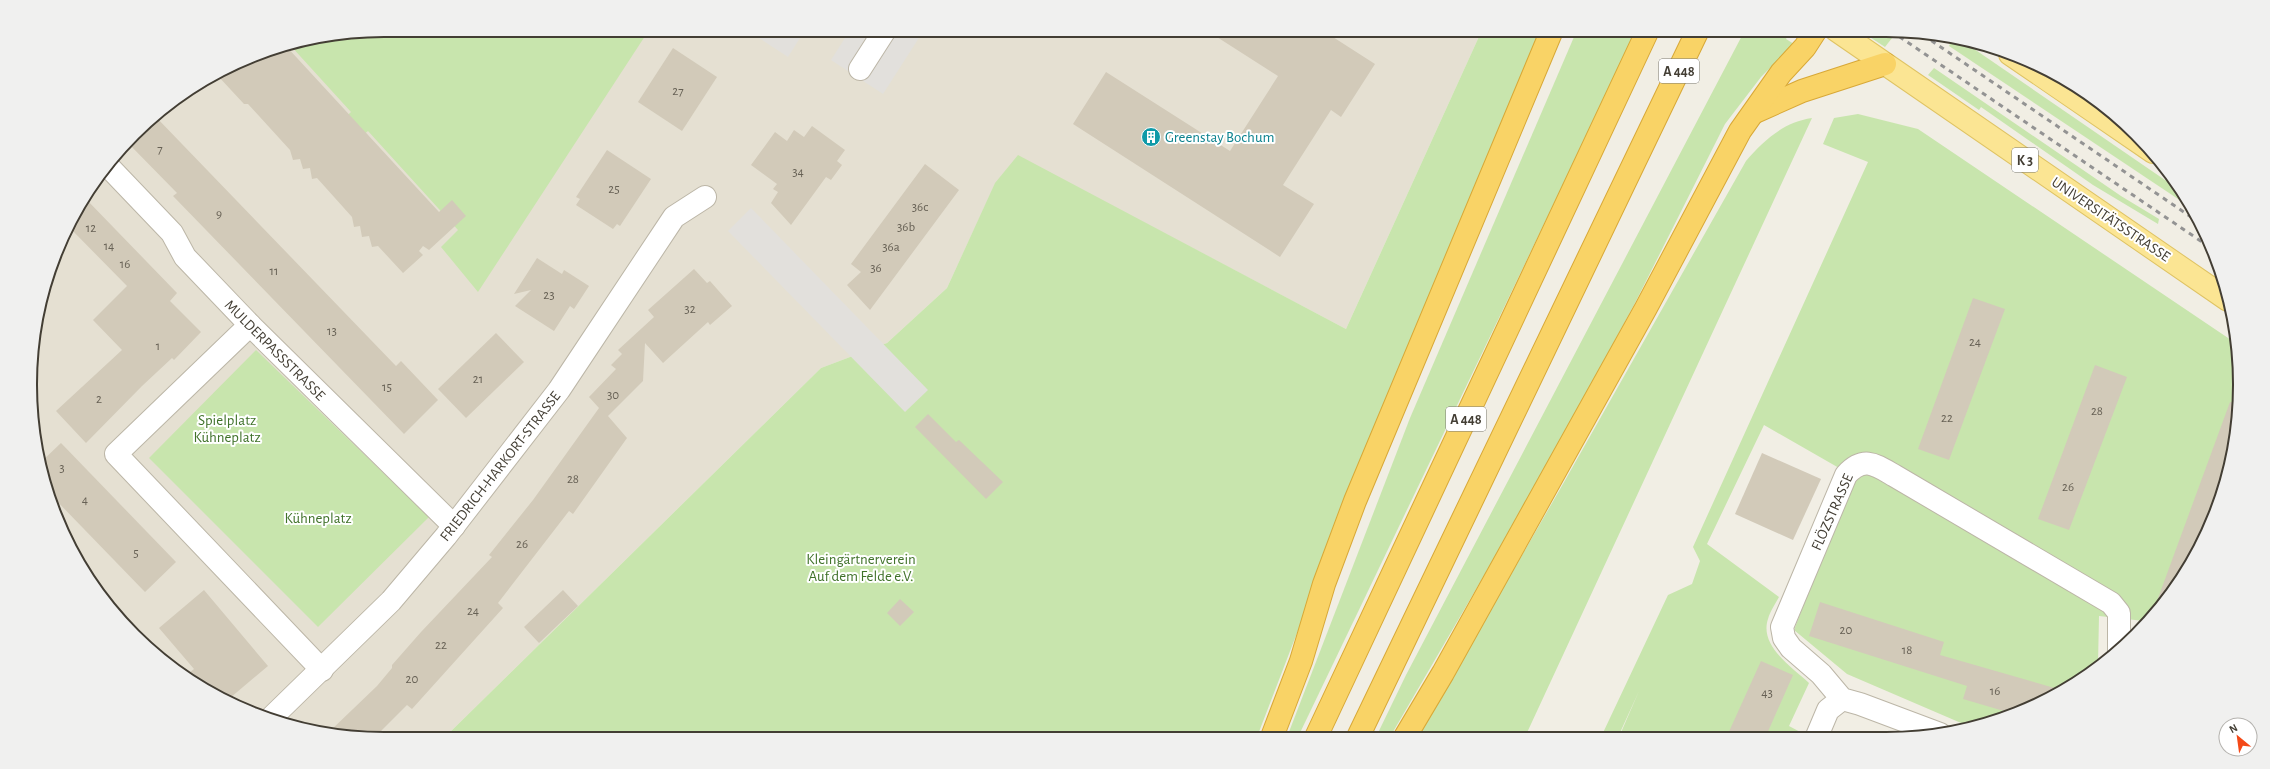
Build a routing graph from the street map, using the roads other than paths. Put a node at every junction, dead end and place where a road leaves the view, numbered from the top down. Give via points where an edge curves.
1 (881, 37) edge
2 (1549, 37) edge
3 (1645, 37) edge
4 (1695, 37) edge
5 (1811, 37) edge
6 (1846, 37) edge
7 (1885, 64) junction
8 (860, 69) dead end
9 (2035, 71) edge
10 (1754, 113) junction
11 (2124, 132) edge
12 (112, 170) edge
13 (705, 197) dead end
14 (2221, 295) edge
15 (250, 325) junction
16 (454, 526) junction
17 (2119, 642) edge
18 (322, 670) junction
19 (1842, 699) junction
20 (275, 714) edge
21 (1927, 729) edge
22 (1274, 732) edge
23 (1318, 732) edge
24 (1360, 732) edge
25 (1408, 732) edge
26 (1819, 732) edge

1 - 8 street
2 - 22 highway via 1355,501 1324,584 1301,661
3 - 23 highway, A 448
4 - 24 highway, A 448
5 - 10 highway via 1781,73
6 - 7 main road, UNIVERSITÄTSSTRASSE / K 3
7 - 10 highway via 1802,91
7 - 14 main road, UNIVERSITÄTSSTRASSE / K 3
9 - 11 main road
10 - 25 highway via 1740,130 1627,343
12 - 15 street, MULDERPASSSTRASSE via 172,233 185,257
13 - 16 street, FRIEDRICH-HARKORT-STRASSE via 674,217 556,395
15 - 16 street, MULDERPASSSTRASSE
15 - 18 street via 116,454
16 - 18 street, FRIEDRICH-HARKORT-STRASSE via 391,601
17 - 19 street, FLÖZSTRASSE via 2119,613 2111,602 1895,476 1868,463 1860,463 1846,475 1782,627 1784,638 1790,648 1821,674
18 - 20 street, FRIEDRICH-HARKORT-STRASSE
19 - 21 street
19 - 26 street via 1828,710

